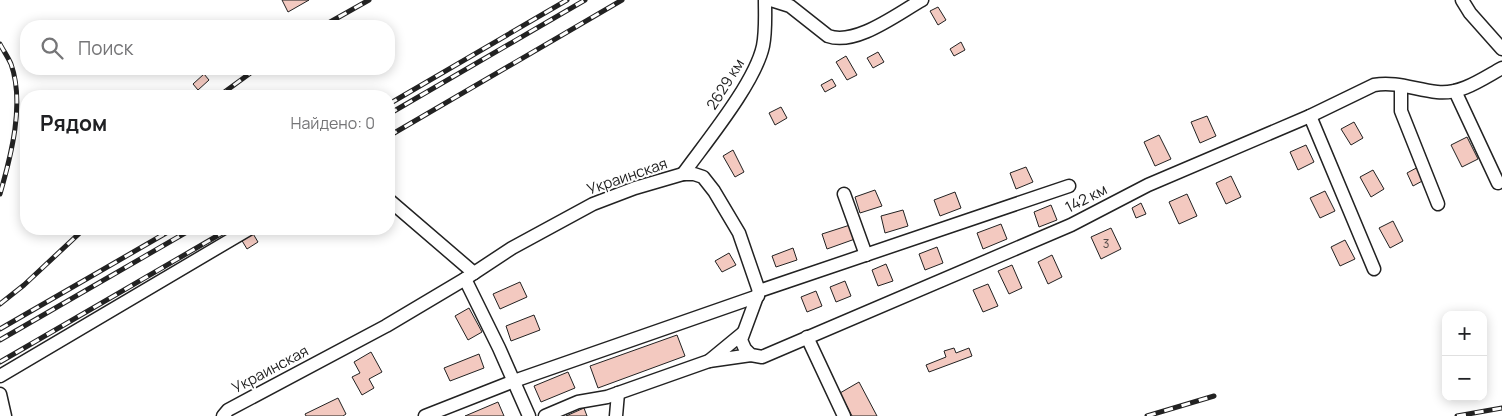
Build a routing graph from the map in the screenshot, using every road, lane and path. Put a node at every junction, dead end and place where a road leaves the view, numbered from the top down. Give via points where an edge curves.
1 (765, 0) edge
2 (771, 0) edge
3 (922, 0) edge
4 (1462, 0) edge
5 (1502, 49) edge
6 (1502, 68) edge
7 (1401, 86) junction
8 (1455, 91) junction
9 (1310, 116) junction
10 (683, 174) junction
11 (1498, 183) dead end
12 (1069, 186) dead end
13 (844, 194) dead end
14 (1438, 204) dead end
15 (395, 206) edge
16 (239, 235) edge
17 (866, 255) junction
18 (1374, 269) dead end
19 (470, 276) junction
20 (759, 294) junction
21 (743, 333) junction
22 (807, 337) junction
23 (752, 355) junction
24 (709, 361) junction
25 (0, 376) edge
26 (514, 381) junction
27 (0, 394) edge
28 (613, 395) junction
29 (5, 416) edge
30 (223, 416) edge
31 (425, 416) edge
32 (529, 416) edge
33 (545, 416) edge
34 (616, 416) edge
35 (844, 416) edge

1 - 10 street, 2629 км via 764,38 757,65
2 - 3 street via 790,6 835,38 860,35
4 - 5 street
6 - 8 street, 142 км
7 - 8 street, 142 км via 1438,93
7 - 9 street, 142 км via 1374,85
7 - 14 street via 1401,111
8 - 11 street
9 - 18 street
9 - 22 street, 142 км via 1148,185 1071,224
10 - 19 street, Украинская via 593,204 512,248
10 - 20 street, Украинская via 703,177 714,190 738,232
12 - 17 street
13 - 17 street
15 - 19 street
16 - 25 street
17 - 20 street
19 - 26 street
19 - 30 street, Украинская via 386,326 228,410
20 - 21 street
20 - 26 street
21 - 23 street via 741,340
21 - 24 street
22 - 23 street, 142 км via 762,357
22 - 35 street
23 - 24 street, 142 км
24 - 28 street
26 - 31 street
26 - 32 street
27 - 29 street
28 - 33 street via 578,402
28 - 34 street

